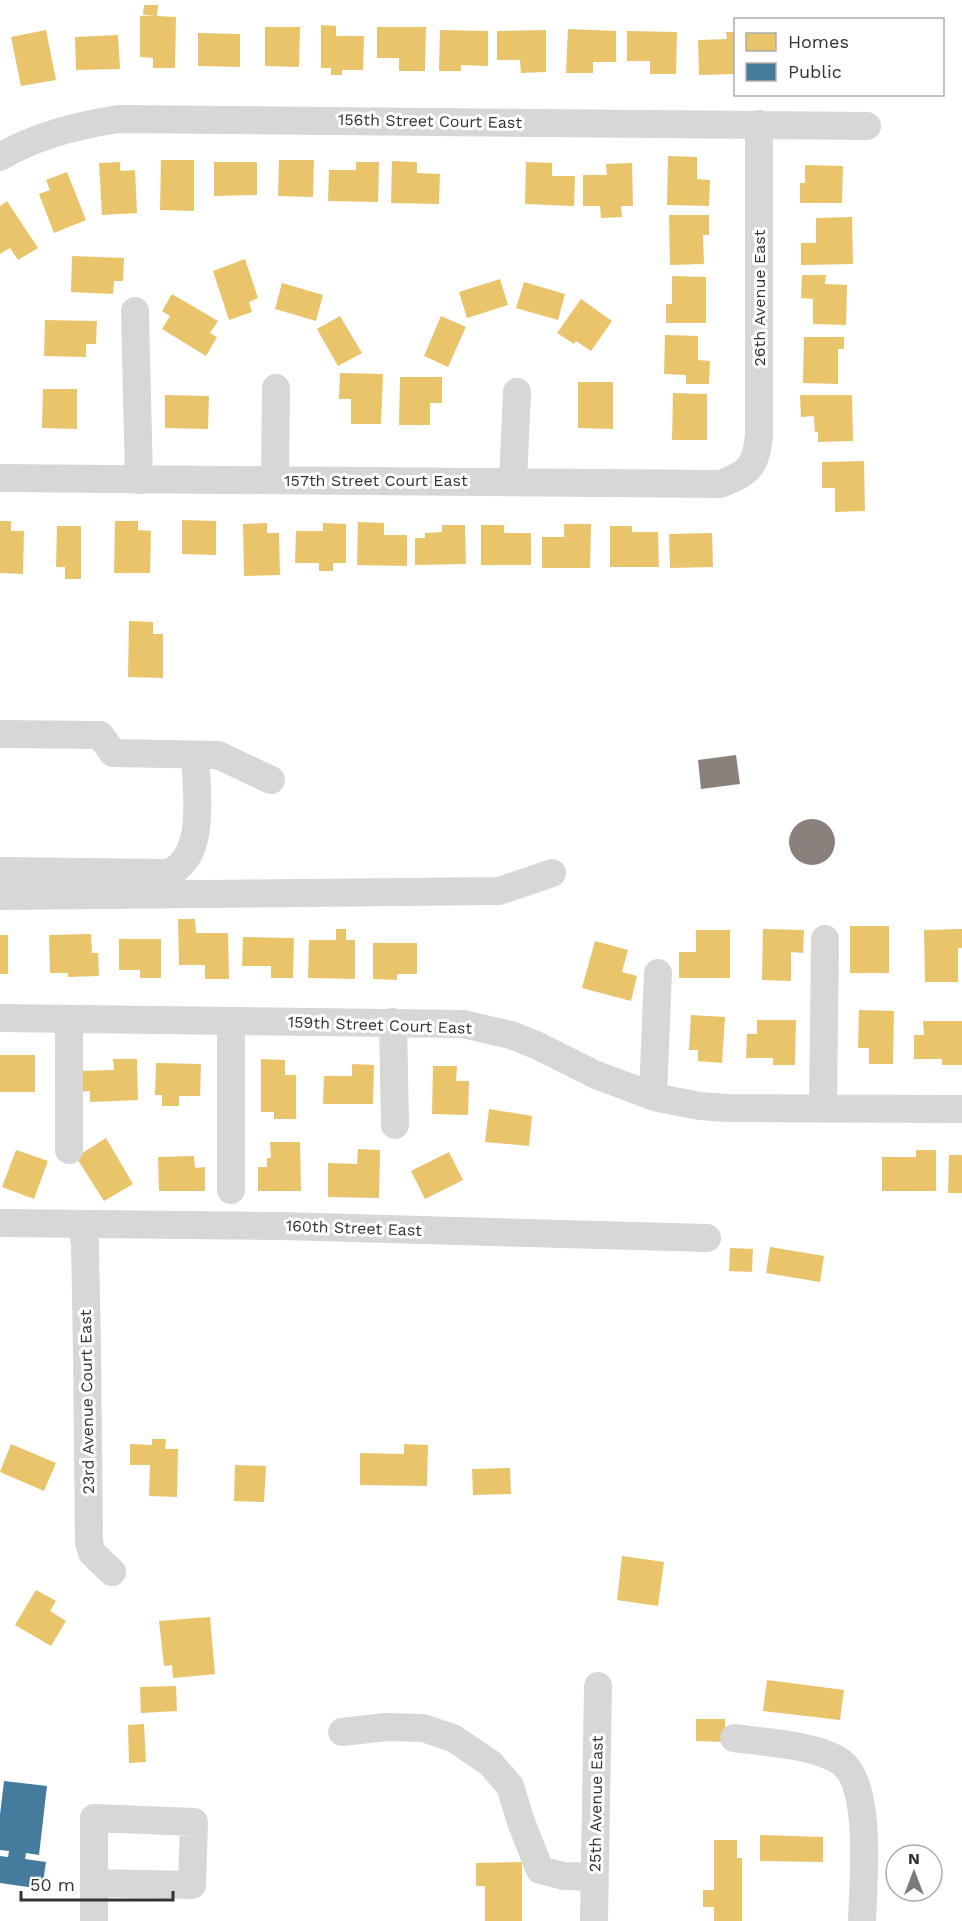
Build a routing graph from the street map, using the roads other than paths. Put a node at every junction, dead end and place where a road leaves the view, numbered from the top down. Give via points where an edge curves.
1 (759, 124) junction
2 (867, 126) dead end
3 (0, 157) edge
4 (135, 311) dead end
5 (276, 388) dead end
6 (517, 392) dead end
7 (748, 469) joint
8 (0, 478) edge
9 (139, 480) junction
10 (274, 480) junction
11 (513, 481) junction
12 (0, 734) edge
13 (195, 755) junction
14 (271, 780) dead end
15 (0, 871) edge
16 (552, 873) dead end
17 (0, 896) edge
18 (825, 939) dead end
19 (658, 973) dead end
20 (0, 1018) edge
21 (69, 1019) junction
22 (231, 1021) junction
23 (393, 1022) junction
24 (653, 1096) junction
25 (824, 1108) junction
26 (962, 1110) edge
27 (395, 1125) dead end
28 (69, 1150) dead end
29 (231, 1190) dead end
30 (0, 1223) edge
31 (82, 1224) junction
32 (707, 1238) dead end
33 (112, 1572) dead end
34 (598, 1686) dead end
35 (342, 1732) dead end
36 (734, 1738) dead end
37 (594, 1877) junction
38 (94, 1883) dead end
39 (94, 1921) edge
40 (594, 1921) edge
41 (862, 1921) edge

1 - 2 street, 156th Street Court East
1 - 3 street, 156th Street Court East via 119,119 42,137
1 - 7 street, 26th Avenue East via 759,435 758,452
4 - 9 street
5 - 10 street
6 - 11 street
7 - 11 street, 157th Street Court East via 720,484
8 - 9 street, 157th Street Court East
9 - 10 street, 157th Street Court East
10 - 11 street, 157th Street Court East
12 - 13 street via 100,735 113,753
13 - 14 street via 218,755
13 - 15 street via 197,827 187,859 174,871
16 - 17 street via 499,891
18 - 25 street
19 - 24 street
20 - 21 street, 159th Street Court East
21 - 22 street, 159th Street Court East
21 - 28 street
22 - 23 street, 159th Street Court East
22 - 29 street
23 - 24 street, 159th Street Court East via 463,1024 512,1035 596,1075
23 - 27 street
24 - 25 street, 159th Street Court East via 728,1108
25 - 26 street, 159th Street Court East
30 - 31 street, 160th Street East
31 - 32 street, 160th Street East
31 - 33 street, 23rd Avenue Court East via 89,1543 92,1553
34 - 37 street, 25th Avenue East
35 - 37 street via 423,1728 453,1738 490,1763 510,1786 540,1870
36 - 41 street via 815,1751 850,1771 864,1822
37 - 40 street, 25th Avenue East
38 - 39 street

